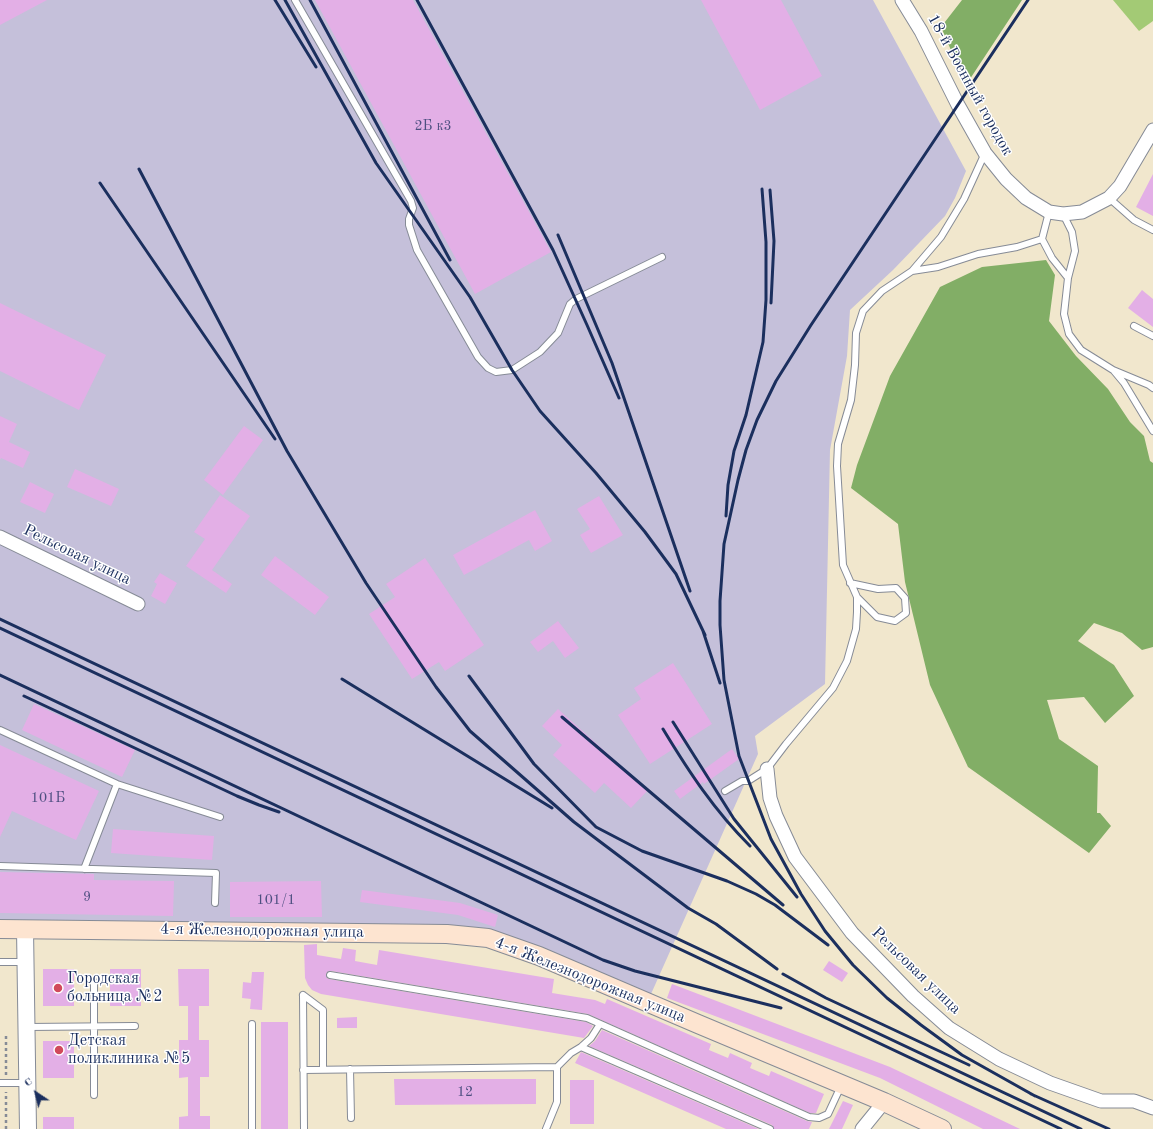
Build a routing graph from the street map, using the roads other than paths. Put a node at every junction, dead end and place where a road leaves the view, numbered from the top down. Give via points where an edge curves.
1 (295, 0) edge
2 (902, 0) edge
3 (1153, 130) edge
4 (985, 153) junction
5 (1109, 198) junction
6 (1049, 212) junction
7 (1063, 214) junction
8 (1153, 230) edge
9 (1042, 239) junction
10 (662, 257) dead end
11 (912, 271) junction
12 (1068, 278) junction
13 (1134, 326) dead end
14 (1153, 336) edge
15 (1113, 370) junction
16 (1153, 388) edge
17 (1153, 431) edge
18 (0, 537) edge
19 (850, 583) junction
20 (856, 597) junction
21 (138, 604) dead end
22 (0, 730) edge
23 (767, 769) junction
24 (117, 784) junction
25 (725, 791) dead end
26 (220, 817) dead end
27 (0, 866) edge
28 (84, 869) junction
29 (215, 904) dead end
30 (0, 929) edge
31 (25, 929) junction
32 (0, 962) edge
33 (25, 962) junction
34 (330, 975) dead end
35 (94, 982) dead end
36 (252, 1024) dead end
37 (600, 1024) junction
38 (94, 1026) junction
39 (135, 1026) dead end
40 (26, 1027) junction
41 (581, 1047) junction
42 (558, 1067) junction
43 (323, 1069) junction
44 (350, 1069) junction
45 (303, 1070) junction
46 (0, 1083) edge
47 (27, 1083) junction
48 (841, 1084) junction
49 (94, 1095) dead end
50 (884, 1102) junction
51 (1153, 1108) edge
52 (351, 1118) dead end
53 (28, 1129) edge
54 (252, 1129) edge
55 (304, 1129) edge
56 (546, 1129) edge
57 (770, 1129) edge
58 (862, 1129) edge
59 (942, 1129) edge

1 - 10 lane via 412,201 409,225 417,250 478,357 488,368 496,372 512,370 540,352 558,334 570,304
2 - 4 street, 18-й Военный городок
3 - 5 street, 18-й Военный городок via 1120,186
4 - 6 street, 18-й Военный городок via 1026,198
4 - 11 lane via 964,199 941,237
5 - 7 street, 18-й Военный городок via 1082,212
5 - 8 lane via 1134,220
6 - 7 street, 18-й Военный городок
6 - 9 lane
7 - 12 lane via 1072,232 1075,251
9 - 11 lane via 1017,247 978,254 938,267
9 - 12 lane via 1052,258
11 - 19 lane via 882,291 863,311 856,333 852,400 838,444 837,466 843,565
12 - 15 lane via 1064,314 1069,334 1081,350
13 - 14 lane
15 - 16 lane
15 - 17 lane via 1124,383
18 - 21 street, Рельсовая улица
19 - 20 lane
19 - 20 lane via 878,589 896,588 905,598 906,613 895,621 877,617
20 - 23 lane via 856,629 848,661 833,688
22 - 24 lane
23 - 25 lane
23 - 51 street, Рельсовая улица via 770,798 795,857 852,933 913,996 949,1028 999,1058 1050,1083 1101,1101 1134,1101
24 - 26 lane
24 - 28 lane
27 - 28 lane
28 - 29 lane via 216,873
30 - 31 main road, 4-я Железнодорожная улица
31 - 33 street
31 - 48 main road, 4-я Железнодорожная улица via 447,934 488,938 539,956
32 - 33 lane
33 - 40 street
34 - 37 lane via 587,1018
35 - 38 lane
36 - 54 lane
37 - 41 lane
37 - 48 lane via 808,1117 819,1118 828,1114
38 - 39 lane
38 - 40 lane
38 - 49 lane
40 - 47 street
41 - 42 lane via 571,1053
41 - 57 lane
42 - 44 lane
42 - 56 lane via 557,1102
43 - 44 lane
43 - 45 lane
43 - 45 lane via 323,1010 303,995
44 - 52 lane
45 - 55 lane
46 - 47 lane
47 - 53 street
48 - 50 main road, 4-я Железнодорожная улица
50 - 58 street
50 - 59 main road, 4-я Железнодорожная улица

